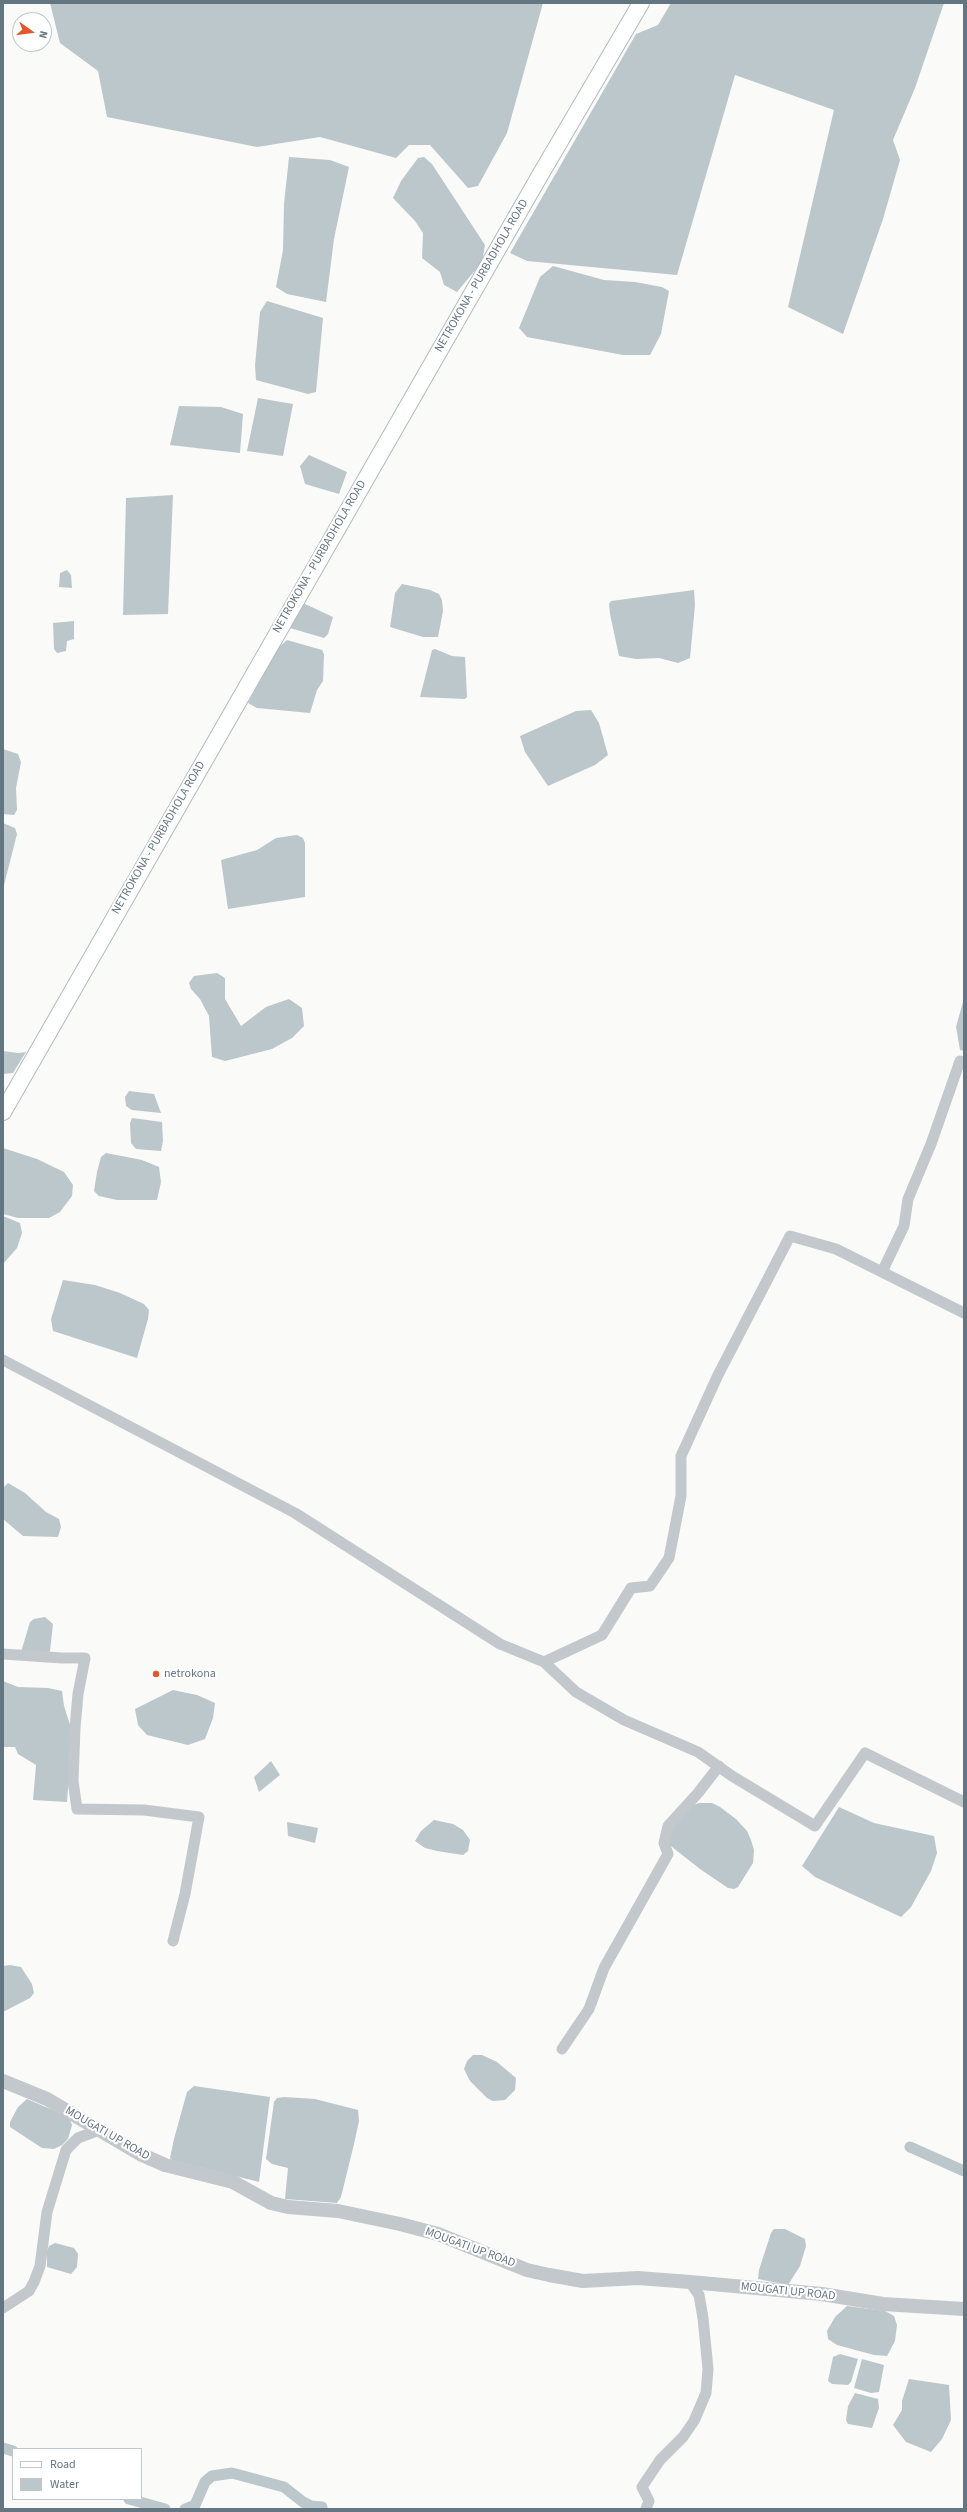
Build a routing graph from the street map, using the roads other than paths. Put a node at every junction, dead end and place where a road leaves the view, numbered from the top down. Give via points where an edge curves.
1 (641, 3) edge
2 (964, 1062) edge
3 (3, 1112) edge
4 (882, 1272) junction
5 (964, 1314) edge
6 (3, 1360) edge
7 (3, 1654) edge
8 (544, 1662) junction
9 (719, 1766) junction
10 (964, 1802) edge
11 (173, 1941) dead end
12 (562, 2049) dead end
13 (3, 2081) edge
14 (99, 2130) junction
15 (690, 2282) junction
16 (3, 2308) edge
17 (964, 2309) edge
18 (646, 2509) edge

1 - 3 main road, NETROKONA - PURBADHOLA ROAD
2 - 4 street via 960,1062 908,1199 904,1226
4 - 5 street
4 - 8 street via 836,1249 790,1236 718,1375 682,1456 681,1496 670,1558 650,1586 631,1588 602,1636
6 - 8 street via 295,1513 500,1644
7 - 11 street via 84,1658 75,1728 73,1781 77,1809 144,1810 199,1817 185,1894
8 - 9 street via 576,1692 624,1720 698,1752
9 - 10 street via 815,1826 864,1753
9 - 12 street via 668,1826 664,1843 668,1854 604,1968 588,2009
13 - 14 street, MOUGATI UP ROAD via 47,2099
14 - 15 street, MOUGATI UP ROAD via 165,2165 233,2182 271,2203 338,2211 438,2234 527,2270 583,2281 638,2278
14 - 16 street via 78,2138 66,2150 47,2212 40,2266 34,2282 29,2291
15 - 17 street, MOUGATI UP ROAD via 822,2294 882,2304
15 - 18 street via 698,2295 703,2318 708,2368 706,2393 694,2421 683,2437 660,2460 642,2487 649,2501

